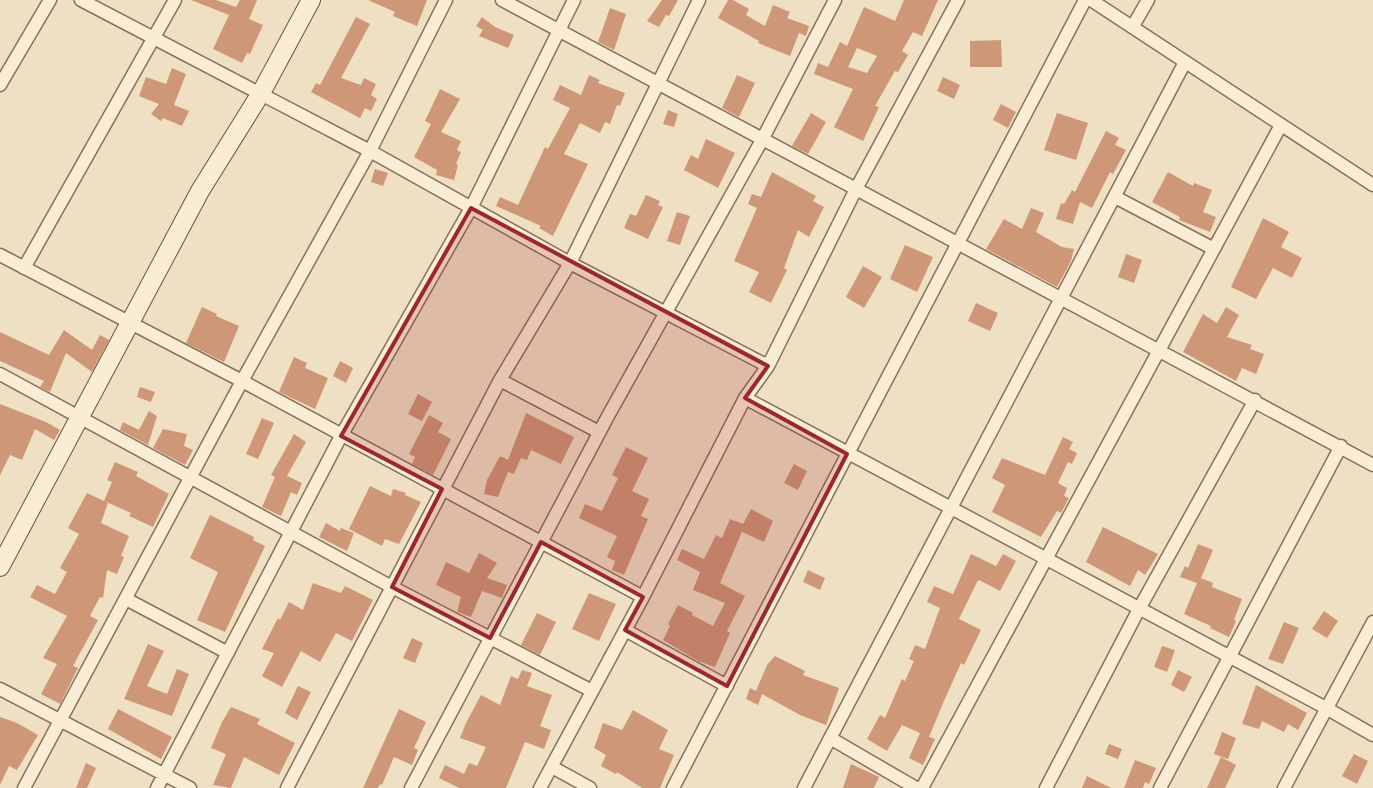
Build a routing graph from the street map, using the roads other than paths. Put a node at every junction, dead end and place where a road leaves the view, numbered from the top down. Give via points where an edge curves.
1 (50, 0) edge
2 (81, 0) edge
3 (175, 0) edge
4 (311, 0) edge
5 (446, 0) edge
6 (502, 0) edge
7 (574, 0) edge
8 (699, 0) edge
9 (835, 0) edge
10 (958, 0) edge
11 (1085, 0) edge
12 (1091, 0) edge
13 (1148, 0) edge
14 (1133, 26) junction
15 (558, 31) junction
16 (156, 38) junction
17 (1185, 62) junction
18 (657, 82) junction
19 (0, 85) edge
20 (261, 93) junction
21 (1281, 124) junction
22 (762, 140) junction
23 (370, 151) junction
24 (1373, 184) edge
25 (856, 188) junction
26 (1115, 197) junction
27 (471, 208) junction
28 (958, 242) junction
29 (1214, 249) junction
30 (0, 255) edge
31 (570, 262) junction
32 (24, 268) junction
33 (1062, 298) junction
34 (667, 313) junction
35 (130, 323) junction
36 (1159, 349) junction
37 (768, 366) junction
38 (0, 374) edge
39 (500, 380) junction
40 (242, 381) junction
41 (745, 398) junction
42 (1254, 400) junction
43 (80, 417) junction
44 (600, 432) junction
45 (342, 436) junction
46 (1341, 446) junction
47 (848, 454) junction
48 (1373, 465) edge
49 (192, 478) junction
50 (442, 489) junction
51 (950, 508) junction
52 (292, 532) junction
53 (541, 542) junction
54 (1047, 560) junction
55 (0, 567) edge
56 (392, 587) junction
57 (643, 597) junction
58 (126, 599) junction
59 (1139, 609) junction
60 (1373, 622) edge
61 (625, 630) junction
62 (490, 638) junction
63 (228, 653) junction
64 (1230, 657) junction
65 (727, 686) junction
66 (0, 690) edge
67 (592, 691) junction
68 (1326, 708) junction
69 (60, 722) junction
70 (1373, 735) edge
71 (830, 738) junction
72 (552, 767) junction
73 (164, 774) junction
74 (24, 788) edge
75 (157, 788) edge
76 (190, 788) edge
77 (287, 788) edge
78 (412, 788) edge
79 (540, 788) edge
80 (590, 788) edge
81 (674, 788) edge
82 (804, 788) edge
83 (916, 788) edge
84 (922, 788) edge
85 (1046, 788) edge
86 (1160, 788) edge
87 (1284, 788) edge

1 - 19 street
2 - 16 street
3 - 16 street
4 - 20 street
5 - 23 street
6 - 15 street
7 - 15 street
8 - 18 street
9 - 22 street
10 - 25 street
11 - 28 street
12 - 14 street
13 - 14 street
14 - 17 street
15 - 18 street
15 - 27 street
16 - 20 street
16 - 32 street
17 - 21 street
17 - 26 street
18 - 22 street
18 - 31 street
20 - 23 street
20 - 35 street via 200,191
21 - 24 street
21 - 29 street
22 - 25 street
22 - 34 street
23 - 27 street
23 - 40 street
25 - 28 street
25 - 37 street
26 - 29 street
26 - 33 street
27 - 31 street
27 - 45 street
28 - 33 street
28 - 47 street
29 - 36 street
30 - 32 street
31 - 34 street
31 - 39 street
32 - 35 street
33 - 36 street
33 - 51 street
34 - 37 street
34 - 44 street
35 - 40 street
35 - 43 street
36 - 42 street
36 - 54 street
37 - 41 street
38 - 43 street
39 - 44 street
39 - 50 street
40 - 45 street
40 - 49 street
41 - 47 street
41 - 57 street
42 - 46 street
42 - 59 street
43 - 49 street
43 - 55 street
44 - 53 street
45 - 50 street
45 - 52 street
46 - 48 street
46 - 64 street
47 - 51 street
47 - 65 street
49 - 52 street
49 - 58 street
50 - 53 street
50 - 56 street
51 - 54 street
51 - 71 street
52 - 56 street
52 - 63 street
53 - 57 street
53 - 62 street
54 - 59 street
54 - 84 street
56 - 62 street
56 - 77 street
57 - 61 street
58 - 63 street
58 - 69 street
59 - 64 street
59 - 85 street
60 - 68 street
61 - 65 street
61 - 67 street
62 - 67 street
62 - 78 street
63 - 73 street
64 - 68 street
64 - 86 street
65 - 81 street
66 - 69 street
67 - 72 street
68 - 70 street
68 - 87 street
69 - 73 street
69 - 74 street
71 - 82 street
71 - 83 street
72 - 79 street
72 - 80 street
73 - 75 street
73 - 76 street

